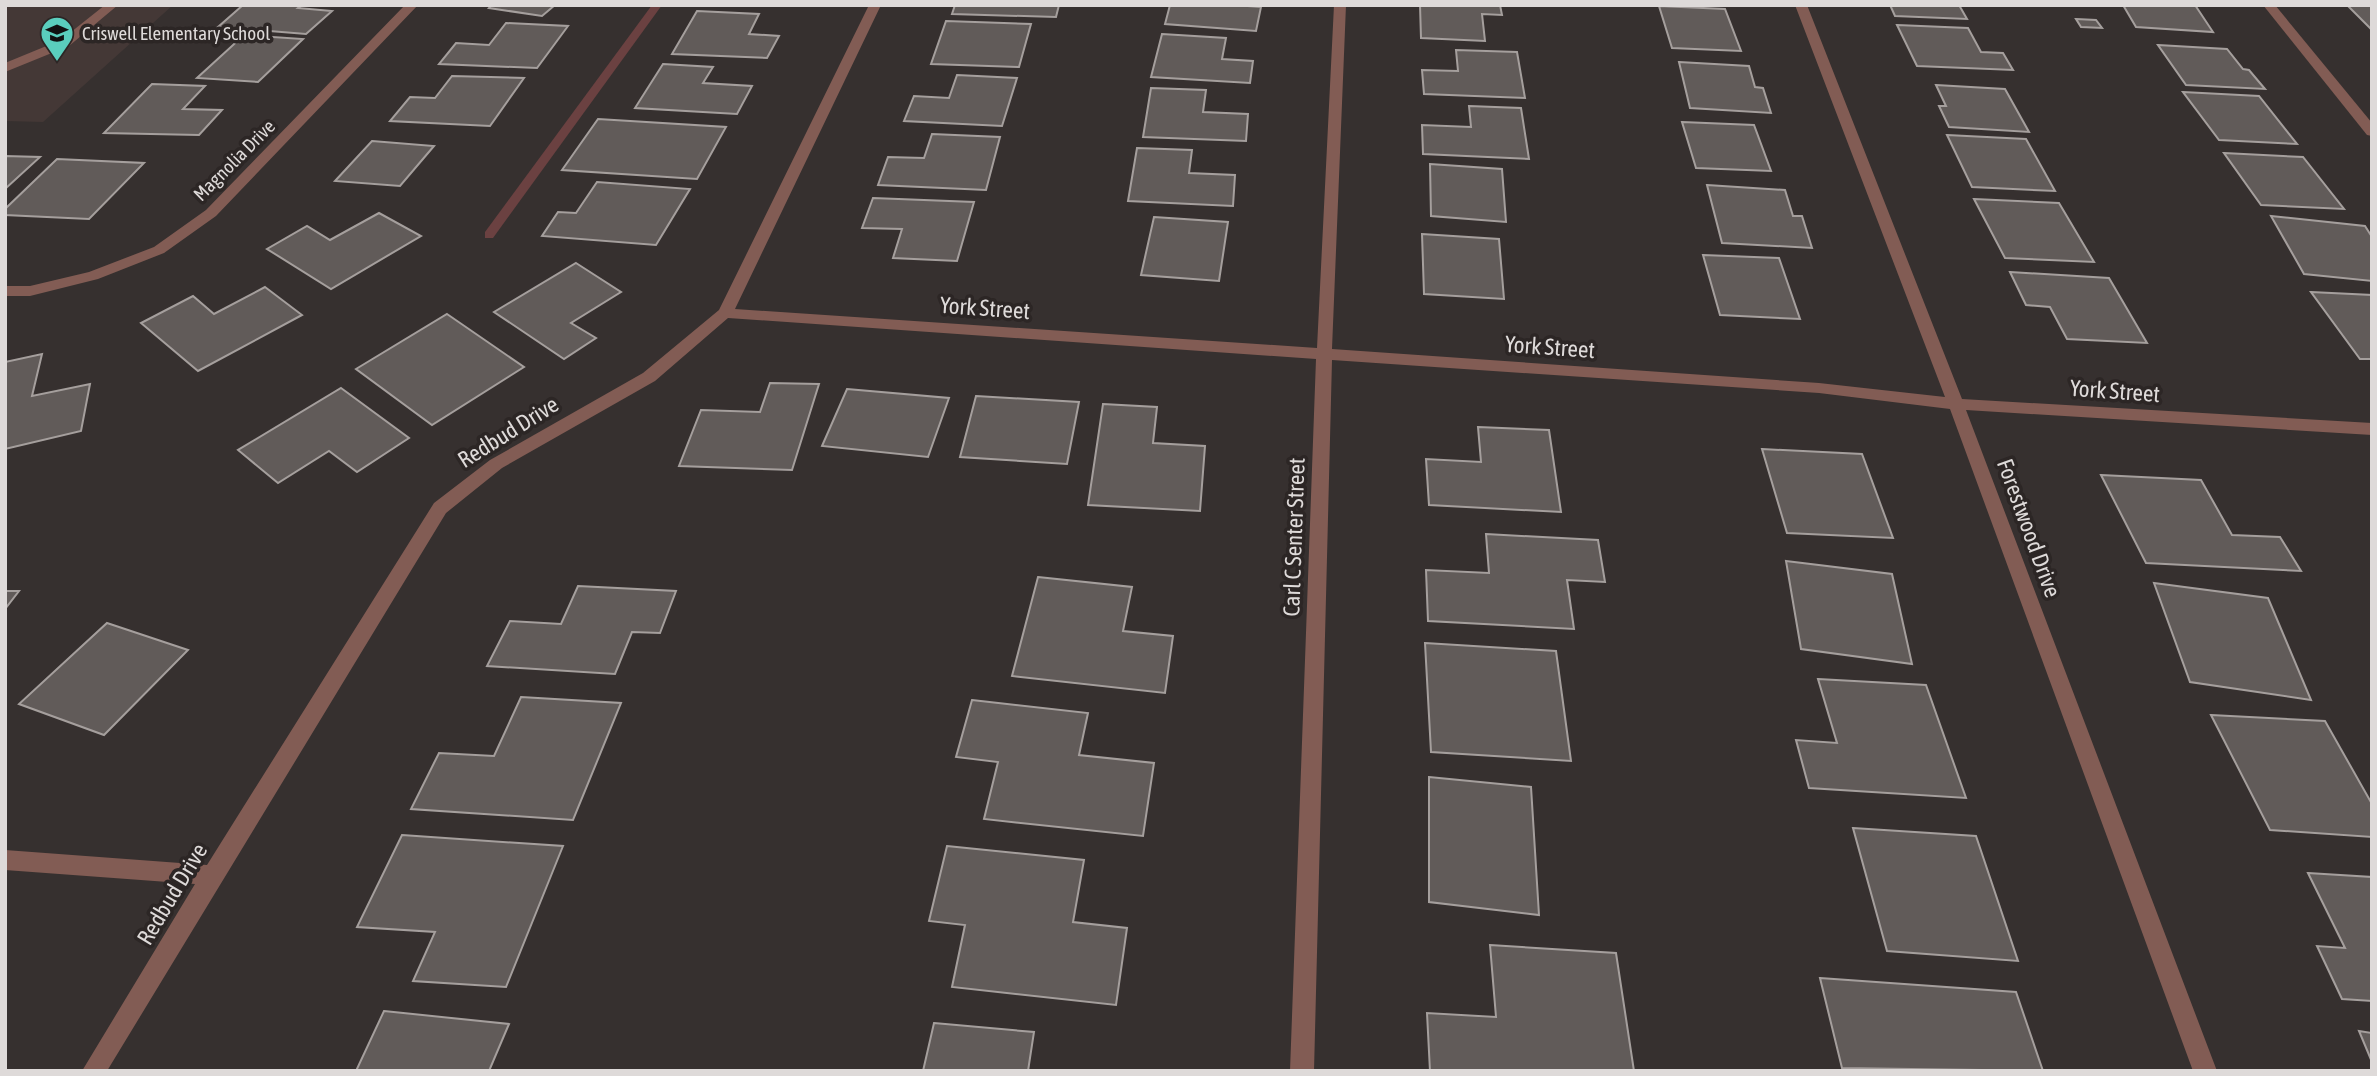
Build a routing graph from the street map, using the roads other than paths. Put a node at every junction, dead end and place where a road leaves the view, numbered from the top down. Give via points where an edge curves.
1 (112, 5) edge
2 (412, 5) edge
3 (875, 5) edge
4 (1340, 5) edge
5 (1801, 5) edge
6 (2269, 5) edge
7 (5, 68) edge
8 (2372, 132) edge
9 (5, 291) edge
10 (725, 313) junction
11 (1324, 354) junction
12 (1956, 404) junction
13 (2372, 429) edge
14 (5, 860) edge
15 (212, 875) junction
16 (94, 1071) edge
17 (1302, 1071) edge
18 (2205, 1071) edge

1 - 7 street via 65,43
2 - 9 street, Magnolia Drive via 211,213 159,250 93,276 30,291
3 - 10 street, Redbud Drive
4 - 11 street, Carl C Senter Street
5 - 12 street, Forestwood Drive
6 - 8 street
10 - 11 street, York Street
10 - 15 street, Redbud Drive via 649,377 496,464 440,508
11 - 12 street, York Street via 1819,388
11 - 17 street, Carl C Senter Street
12 - 13 street, York Street
12 - 18 street, Forestwood Drive
14 - 15 street
15 - 16 street, Redbud Drive

